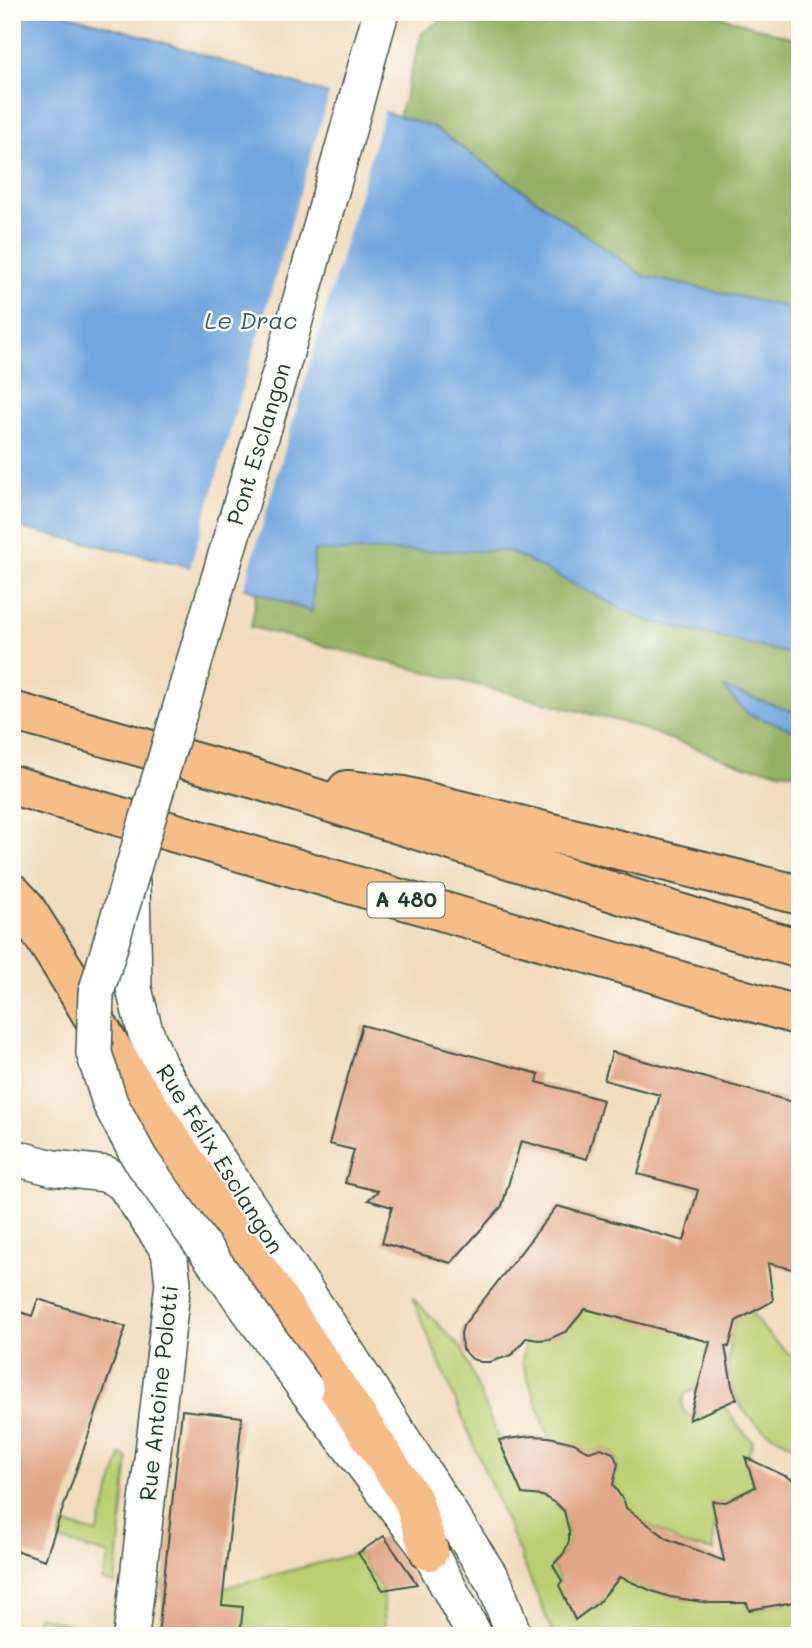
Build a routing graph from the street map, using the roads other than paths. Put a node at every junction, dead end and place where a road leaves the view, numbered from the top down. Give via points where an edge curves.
1 (381, 15) edge
2 (12, 711) edge
3 (255, 779) junction
4 (12, 785) edge
5 (131, 874) junction
6 (12, 893) edge
7 (800, 895) edge
8 (800, 949) edge
9 (800, 1016) edge
10 (12, 1157) edge
11 (429, 1551) junction
12 (131, 1636) edge
13 (475, 1636) edge
14 (514, 1636) edge

1 - 5 street, Pont Esclangon, bridge
2 - 3 highway
3 - 7 highway via 403,796
3 - 8 highway
4 - 9 highway, A 480
5 - 11 street, bridge via 96,993 94,1053 110,1103 140,1159
5 - 14 street, Rue Félix Esclangon, bridge via 134,989 160,1067 495,1584
6 - 11 highway via 126,1072 413,1500
10 - 12 street, Rue Antoine Polotti via 53,1168 106,1174 123,1184 169,1251 173,1283
11 - 13 street

